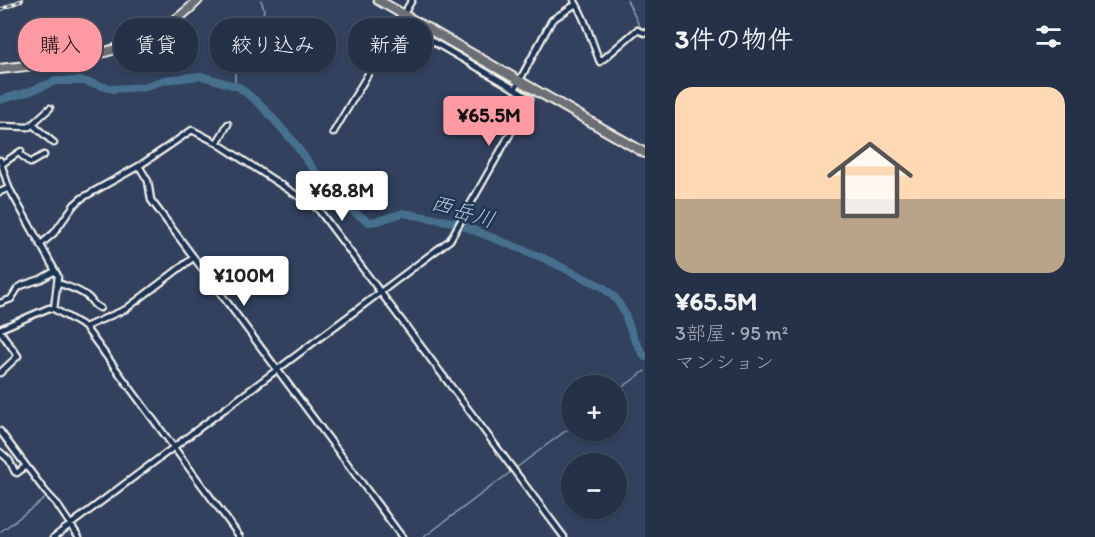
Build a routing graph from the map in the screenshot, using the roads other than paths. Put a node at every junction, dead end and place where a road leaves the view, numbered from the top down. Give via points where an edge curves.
1 (198, 0) edge
2 (378, 0) edge
3 (412, 0) edge
4 (575, 2) edge
5 (404, 14) junction
6 (402, 18) edge
7 (645, 33) edge
8 (432, 41) edge
9 (0, 69) edge
10 (369, 72) edge
11 (520, 82) junction
12 (515, 89) junction
13 (50, 108) dead end
14 (228, 124) dead end
15 (33, 125) junction
16 (0, 126) edge
17 (333, 133) dead end
18 (54, 143) dead end
19 (217, 143) junction
20 (645, 153) edge
21 (44, 155) dead end
22 (1, 162) edge
23 (139, 166) junction
24 (9, 188) junction
25 (0, 192) edge
26 (40, 245) junction
27 (193, 258) junction
28 (56, 271) junction
29 (58, 283) junction
30 (379, 292) junction
31 (0, 303) edge
32 (100, 308) dead end
33 (54, 309) junction
34 (85, 327) junction
35 (0, 330) edge
36 (277, 370) junction
37 (0, 374) edge
38 (0, 431) edge
39 (174, 447) junction
40 (0, 452) edge
41 (26, 466) junction
42 (70, 525) junction
43 (54, 537) edge
44 (79, 537) edge
45 (240, 537) edge
46 (402, 537) edge
47 (564, 537) edge

1 - 9 highway via 164,28 120,48
2 - 5 highway
3 - 5 street
4 - 7 street via 600,62 637,30
4 - 11 street via 552,20
5 - 6 street
5 - 11 highway
8 - 12 street
10 - 17 street
11 - 12 street
11 - 20 highway
12 - 30 street via 530,99 450,240
13 - 15 street
14 - 19 street
15 - 16 street
15 - 18 street
19 - 23 street via 192,130
19 - 30 street via 318,209
21 - 22 street via 30,163 20,152
22 - 24 street
23 - 26 street via 82,198
23 - 27 street via 148,181 151,200
24 - 25 street
24 - 26 street
26 - 28 street
27 - 34 street via 126,309
27 - 36 street
28 - 29 street
28 - 31 street via 23,285
29 - 32 street via 79,291
29 - 33 street
30 - 36 street
30 - 47 street
33 - 34 street
33 - 35 street
34 - 39 street
35 - 37 street via 18,356
36 - 39 street
36 - 46 street
38 - 41 street
39 - 42 street
39 - 45 street
40 - 41 street via 15,472
41 - 42 street
42 - 43 street
42 - 44 street

